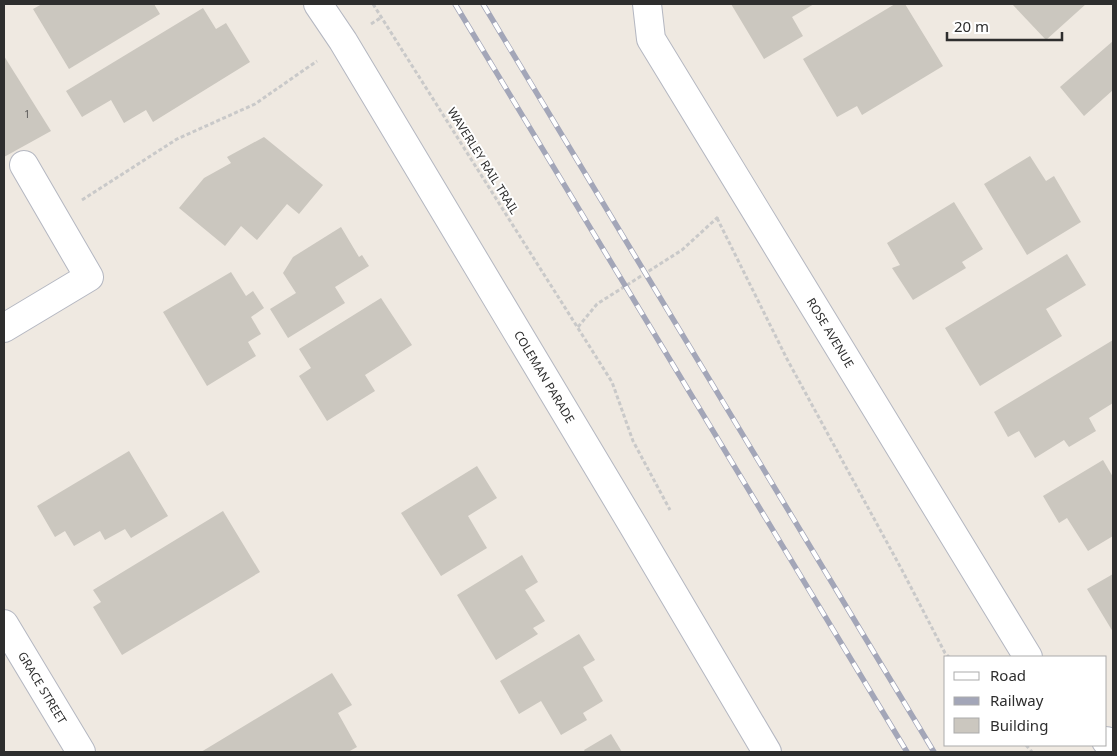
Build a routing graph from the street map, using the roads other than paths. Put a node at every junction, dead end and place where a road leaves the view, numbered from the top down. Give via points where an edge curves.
1 (318, 4) edge
2 (647, 4) edge
3 (24, 165) dead end
4 (4, 328) edge
5 (4, 624) edge
6 (1027, 656) edge
7 (81, 752) edge
8 (766, 752) edge

1 - 8 street, COLEMAN PARADE via 624,510
2 - 6 street, ROSE AVENUE via 651,39
3 - 4 street via 88,277
5 - 7 street, GRACE STREET

